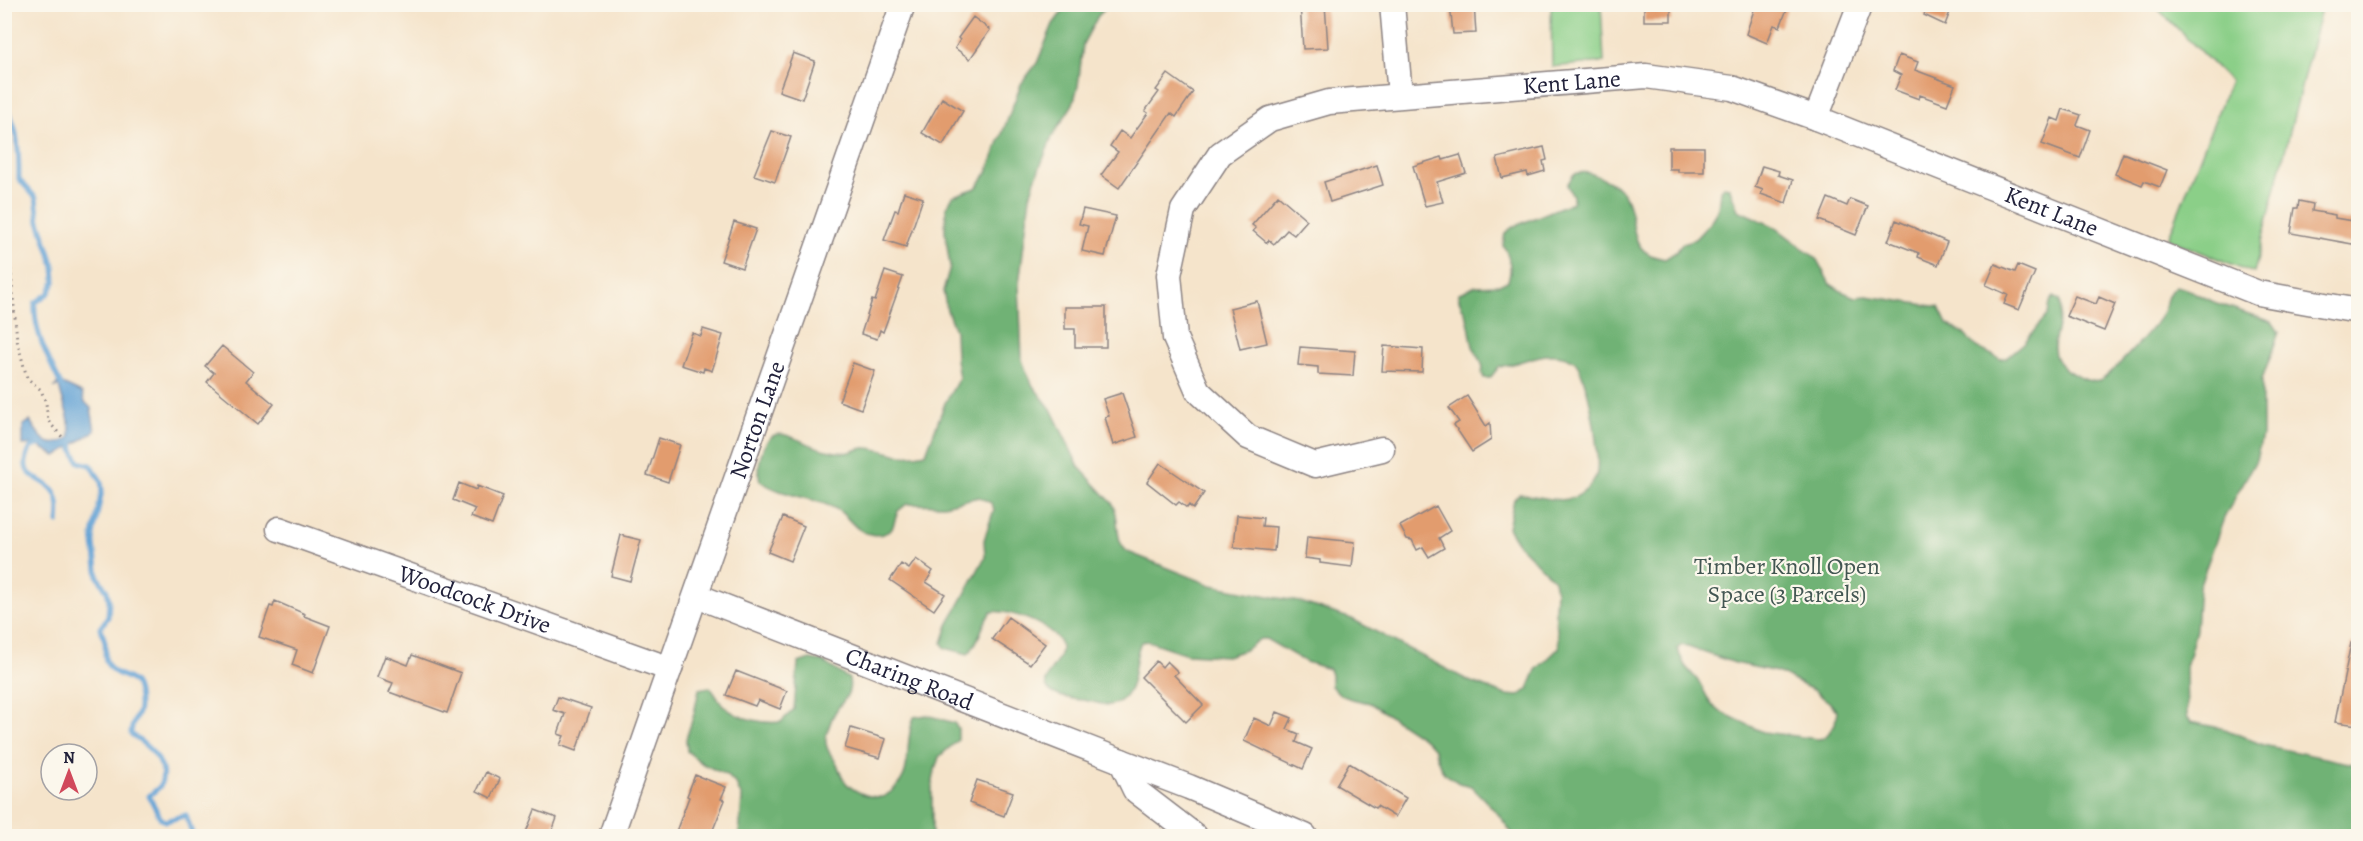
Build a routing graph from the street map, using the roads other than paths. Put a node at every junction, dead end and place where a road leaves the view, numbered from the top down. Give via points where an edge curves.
1 (903, 4) edge
2 (1392, 4) edge
3 (1860, 4) edge
4 (1400, 95) junction
5 (1816, 118) junction
6 (2358, 311) edge
7 (1382, 449) dead end
8 (279, 529) dead end
9 (697, 596) junction
10 (670, 669) junction
11 (1121, 761) junction
12 (611, 837) edge
13 (1195, 837) edge
14 (1305, 837) edge

1 - 9 street, Norton Lane
2 - 4 street
3 - 5 street
4 - 5 street, Kent Lane via 1646,76 1732,88
4 - 7 street, Kent Lane via 1329,102 1270,119 1220,154 1184,210 1168,275 1175,338 1198,391 1248,437 1315,465
5 - 6 street, Kent Lane via 2258,293
8 - 10 street, Woodcock Drive
9 - 10 street, Norton Lane
9 - 11 street, Charing Road
10 - 12 street, Norton Lane
11 - 13 street via 1135,790
11 - 14 street, Charing Road

